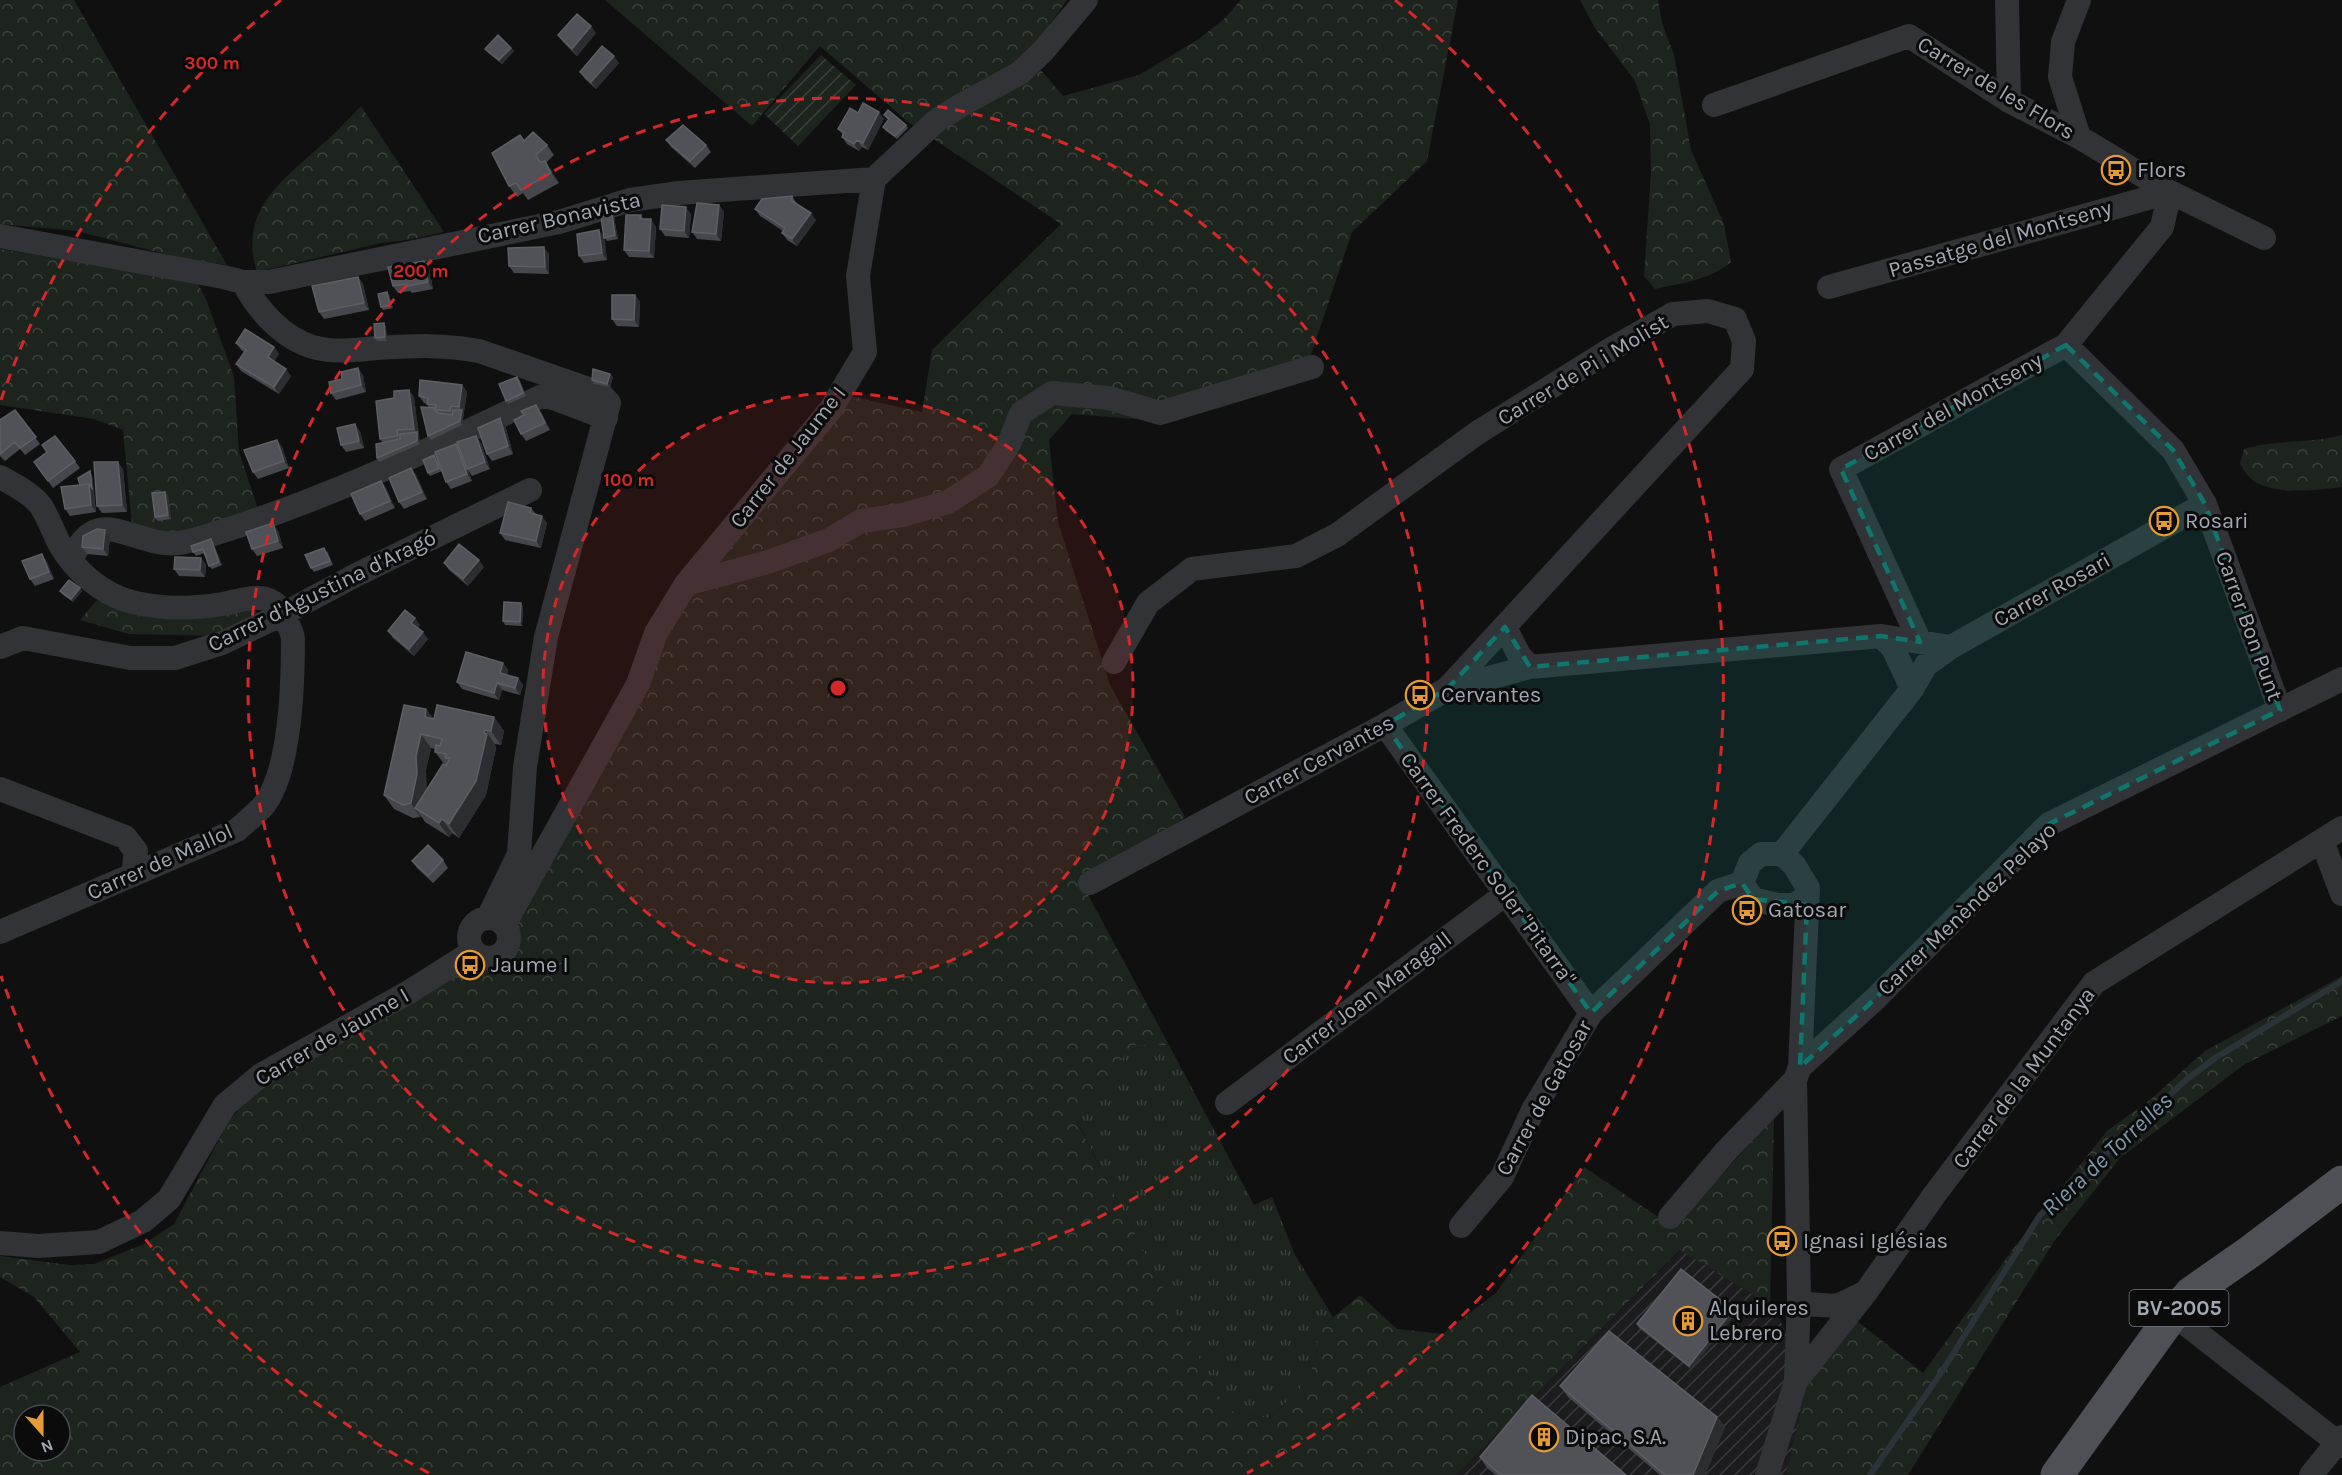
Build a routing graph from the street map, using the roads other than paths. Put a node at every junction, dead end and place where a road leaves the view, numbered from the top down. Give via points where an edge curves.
1 (1086, 0) edge
2 (2007, 0) edge
3 (2079, 0) edge
4 (2009, 101) junction
5 (1714, 105) dead end
6 (2079, 137) junction
7 (874, 179) junction
8 (2170, 192) junction
9 (0, 236) edge
10 (2265, 238) dead end
11 (243, 282) junction
12 (1829, 287) dead end
13 (2066, 345) junction
14 (1312, 367) dead end
15 (607, 410) junction
16 (0, 477) edge
17 (530, 490) dead end
18 (2205, 504) junction
19 (71, 560) junction
20 (686, 584) junction
21 (281, 615) junction
22 (1505, 627) junction
23 (1881, 636) junction
24 (1920, 642) junction
25 (0, 647) edge
26 (1951, 647) junction
27 (1114, 662) dead end
28 (1530, 667) junction
29 (2342, 678) edge
30 (1447, 689) junction
31 (1912, 689) junction
32 (2280, 710) junction
33 (1385, 725) junction
34 (0, 789) edge
35 (2342, 828) edge
36 (2322, 842) junction
37 (1782, 854) junction
38 (133, 875) junction
39 (1090, 883) dead end
40 (1742, 883) junction
41 (1506, 893) junction
42 (2342, 894) edge
43 (1807, 897) junction
44 (496, 921) junction
45 (0, 932) edge
46 (474, 951) junction
47 (1591, 1013) junction
48 (1797, 1073) junction
49 (1227, 1103) dead end
50 (2342, 1182) edge
51 (1670, 1216) dead end
52 (1461, 1226) dead end
53 (0, 1243) edge
54 (1866, 1292) junction
55 (1799, 1297) junction
56 (2174, 1314) junction
57 (1796, 1381) junction
58 (2341, 1442) edge
59 (1767, 1475) edge
60 (2057, 1475) edge
61 (2311, 1475) edge

1 - 7 street via 1020,73 936,121
2 - 4 street
3 - 6 street via 2063,42 2061,77
4 - 5 street, Carrer de les Flors via 1909,36
4 - 6 street, Carrer de les Flors
6 - 8 street, Carrer de les Flors
7 - 11 street, Carrer Bonavista via 654,196 558,222 269,282
7 - 20 street, Carrer de Jaume I via 858,276 865,352 831,409
8 - 10 street, Carrer de les Flors
8 - 12 street, Passatge del Montseny
8 - 13 street, Carrer del Montseny via 2162,227
9 - 11 street, Carrer Bonavista
11 - 15 street via 252,299 280,328 294,340 312,347 330,351 434,345 478,351 600,393
13 - 18 street, Carrer Bon Punt via 2173,450
13 - 24 street, Carrer del Montseny via 1841,469
14 - 20 street via 1160,412 1109,398 1052,393 1021,412 1009,444 988,476 948,502 861,521 819,544
15 - 19 street via 540,397 358,482 245,524 175,544 106,527 87,535
15 - 44 street via 546,637 525,767 519,854
16 - 19 street via 40,505
17 - 21 street, Carrer d'Agustina d'Aragó
18 - 26 street, Carrer Rosari
18 - 32 street, Carrer Bon Punt
19 - 21 street via 97,585 129,601 182,607 261,598 275,602
20 - 44 street, Carrer de Jaume I via 656,633 632,694
21 - 25 street, Carrer d'Agustina d'Aragó via 222,643 175,658 130,658 23,638
21 - 38 street, Carrer de Mallol via 293,639 288,728 280,774 264,805 237,830
22 - 27 street, Carrer de Pi i Molist via 1742,369 1744,341 1735,318 1708,311 1673,314 1477,433 1337,535 1296,556 1192,568 1148,603
22 - 28 street via 1518,655
22 - 30 street, Carrer de Pi i Molist
23 - 24 street, Carrer Cervantes
23 - 28 street, Carrer Cervantes
23 - 31 street via 1893,648
24 - 26 street, Carrer Cervantes
26 - 31 street, Carrer Rosari via 1926,665
28 - 30 street, Carrer Cervantes
29 - 32 street, Carrer Menèndez Pelayo
30 - 33 street, Carrer Cervantes
31 - 37 street
32 - 48 street, Carrer Menèndez Pelayo via 2049,824
33 - 39 street, Carrer Cervantes
33 - 41 street, Carrer Frederc Soler "Pitarra"
34 - 38 street via 125,837 136,851
35 - 36 street, Carrer de la Muntanya
36 - 42 street
36 - 54 street, Carrer de la Muntanya via 2094,983
37 - 40 street via 1761,854 1750,863
37 - 43 street via 1808,888
38 - 45 street, Carrer de Mallol
40 - 43 street via 1753,899 1777,905 1794,905
40 - 47 street, Carrer de Gatosar via 1718,891
41 - 47 street, Carrer Frederc Soler "Pitarra"
41 - 49 street, Carrer Joan Maragall
43 - 48 street
44 - 46 street, Carrer de Jaume I via 478,921 470,932
44 - 46 street, Carrer de Jaume I via 509,939 504,951 488,958
46 - 53 street, Carrer de Jaume I via 261,1076 225,1105 169,1199 143,1221 99,1242 38,1246
47 - 52 street, Carrer de Gatosar via 1533,1110 1502,1177
48 - 51 street, Carrer Menèndez Pelayo
48 - 55 street
50 - 56 main road, BV-2005 via 2191,1293
54 - 55 street, Carrer de la Muntanya via 1837,1306 1807,1304
54 - 57 street, Carrer de la Muntanya
55 - 57 street
56 - 58 street
56 - 60 main road, BV-2005
57 - 59 street
58 - 61 street

